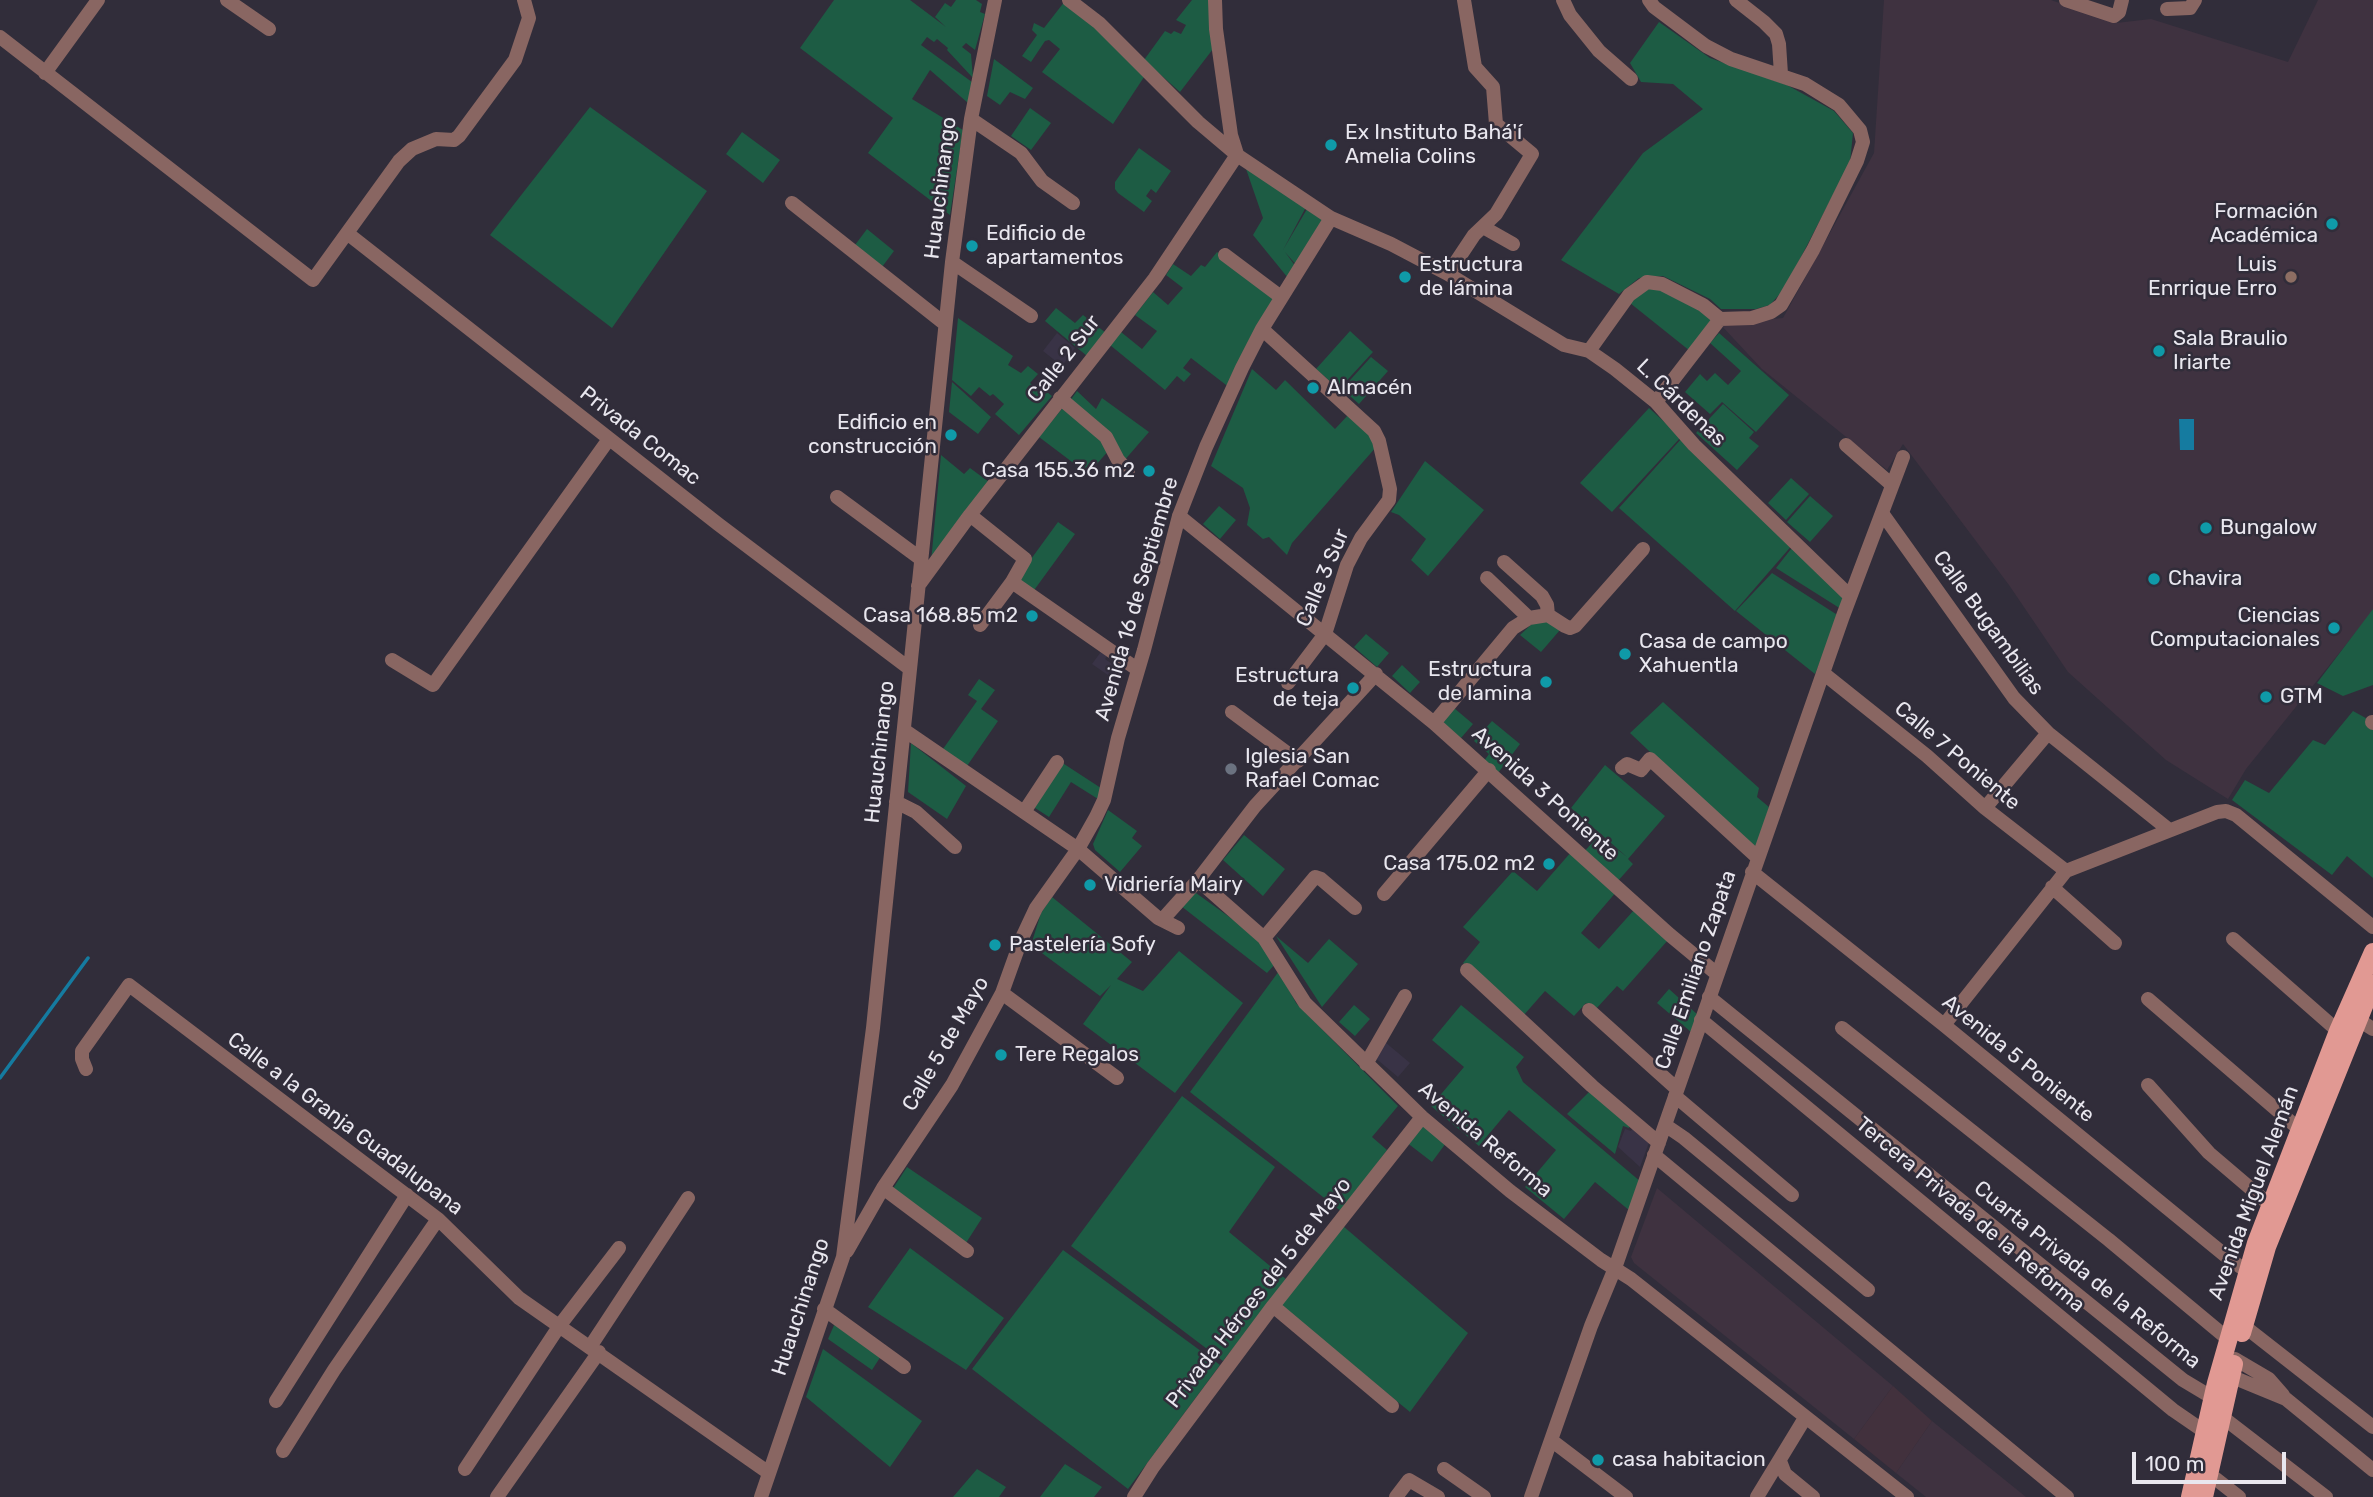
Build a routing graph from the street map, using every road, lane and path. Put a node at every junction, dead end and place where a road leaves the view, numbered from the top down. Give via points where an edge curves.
1 (98, 0) edge
2 (227, 0) edge
3 (524, 0) edge
4 (995, 0) edge
5 (1069, 0) edge
6 (1215, 0) edge
7 (1464, 0) edge
8 (1563, 0) edge
9 (1649, 0) edge
10 (1736, 0) edge
11 (2066, 0) edge
12 (2122, 0) edge
13 (2195, 0) edge
14 (2167, 9) dead end
15 (269, 29) dead end
16 (0, 37) edge
17 (46, 73) junction
18 (1781, 74) junction
19 (1631, 79) dead end
20 (971, 119) junction
21 (1237, 155) junction
22 (792, 203) dead end
23 (1073, 203) dead end
24 (1331, 218) junction
25 (1483, 227) junction
26 (347, 233) junction
27 (1513, 244) dead end
28 (1225, 255) dead end
29 (952, 262) junction
30 (1448, 274) junction
31 (1281, 297) junction
32 (1031, 316) dead end
33 (1720, 319) junction
34 (945, 324) junction
35 (1262, 329) junction
36 (1589, 351) junction
37 (1060, 398) junction
38 (1656, 402) junction
39 (609, 439) junction
40 (1846, 445) dead end
41 (1903, 457) dead end
42 (1128, 471) dead end
43 (1892, 485) junction
44 (837, 497) dead end
45 (1882, 513) junction
46 (970, 515) junction
47 (1179, 516) junction
48 (1643, 549) dead end
49 (920, 559) junction
50 (1504, 562) dead end
51 (1487, 578) dead end
52 (1012, 582) junction
53 (918, 586) junction
54 (1850, 596) junction
55 (1548, 615) junction
56 (1529, 618) junction
57 (980, 625) dead end
58 (1325, 634) junction
59 (392, 660) dead end
60 (910, 669) junction
61 (1137, 669) junction
62 (1822, 673) junction
63 (1376, 674) junction
64 (1288, 683) dead end
65 (1232, 712) dead end
66 (1434, 723) junction
67 (904, 730) junction
68 (2048, 733) junction
69 (1298, 761) junction
70 (1057, 762) dead end
71 (1622, 768) dead end
72 (1489, 770) junction
73 (896, 802) junction
74 (1985, 808) junction
75 (1024, 812) junction
76 (2168, 829) junction
77 (955, 847) dead end
78 (1078, 849) junction
79 (1757, 857) junction
80 (2066, 871) junction
81 (1752, 873) junction
82 (1198, 880) junction
83 (2052, 887) junction
84 (1384, 894) dead end
85 (1355, 908) dead end
86 (1163, 919) junction
87 (1178, 928) dead end
88 (2373, 928) edge
89 (1264, 937) junction
90 (2233, 939) dead end
91 (2115, 943) dead end
92 (2373, 952) edge
93 (1467, 970) dead end
94 (1717, 974) junction
95 (2373, 984) edge
96 (1002, 993) junction
97 (1405, 996) dead end
98 (1709, 997) junction
99 (2148, 999) dead end
100 (1589, 1010) dead end
101 (2352, 1015) junction
102 (1701, 1020) junction
103 (1944, 1026) junction
104 (1842, 1028) dead end
105 (2373, 1029) edge
106 (2339, 1031) junction
107 (1366, 1063) junction
108 (86, 1069) dead end
109 (1117, 1079) dead end
110 (2148, 1085) dead end
111 (1676, 1093) junction
112 (1422, 1117) junction
113 (1665, 1125) junction
114 (2300, 1129) junction
115 (1657, 1149) junction
116 (883, 1188) junction
117 (407, 1195) junction
118 (1792, 1195) dead end
119 (688, 1198) dead end
120 (2270, 1205) junction
121 (438, 1219) junction
122 (619, 1248) dead end
123 (967, 1251) dead end
124 (843, 1257) junction
125 (1615, 1268) junction
126 (2252, 1276) junction
127 (1868, 1290) dead end
128 (1273, 1306) junction
129 (824, 1309) junction
130 (560, 1325) junction
131 (2244, 1326) junction
132 (2228, 1339) junction
133 (594, 1349) junction
134 (904, 1367) dead end
135 (2233, 1367) junction
136 (2213, 1398) junction
137 (276, 1401) dead end
138 (1392, 1406) dead end
139 (2221, 1416) junction
140 (1805, 1418) junction
141 (2373, 1427) edge
142 (2211, 1434) junction
143 (1551, 1440) junction
144 (283, 1451) dead end
145 (1780, 1461) junction
146 (465, 1469) dead end
147 (1444, 1469) dead end
148 (2373, 1470) edge
149 (769, 1473) junction
150 (2202, 1473) junction
151 (497, 1497) edge
152 (761, 1497) edge
153 (1134, 1497) edge
154 (1396, 1497) edge
155 (1438, 1497) edge
156 (1484, 1497) edge
157 (1531, 1497) edge
158 (1626, 1497) edge
159 (1757, 1497) edge
160 (1813, 1497) edge
161 (1906, 1497) edge
162 (2067, 1497) edge
163 (2190, 1497) edge
164 (2204, 1497) edge
165 (2239, 1497) edge
166 (2326, 1497) edge

1 - 17 street
2 - 15 street
3 - 26 street via 529,18 515,61 459,136 412,149
4 - 20 street, Huauchinango
5 - 21 street, L. Cárdenas
6 - 21 street
7 - 25 street via 1475,67 1493,87 1496,124 1532,154 1496,214
8 - 19 street via 1599,51
9 - 18 street via 1706,46
10 - 18 street via 1776,34
11 - 12 street via 2113,16
13 - 14 street via 2190,8
16 - 17 street
17 - 26 street via 313,279
18 - 33 street via 1839,106 1860,130 1863,142 1819,239 1781,305 1752,318
20 - 23 street via 1021,153 1042,181
20 - 29 street, Huauchinango
21 - 24 street, L. Cárdenas
21 - 37 street, Calle 2 Sur via 1155,278
22 - 34 street
24 - 30 street, L. Cárdenas
24 - 31 street, Avenida 16 de Septiembre
25 - 27 street
25 - 30 street
26 - 39 street, Privada Comac
28 - 31 street
29 - 32 street
29 - 34 street, Huauchinango
30 - 36 street, L. Cárdenas via 1564,345
31 - 35 street, Avenida 16 de Septiembre
33 - 36 street via 1662,284 1647,282 1629,295
33 - 38 street
34 - 49 street, Huauchinango
35 - 47 street, Avenida 16 de Septiembre
35 - 58 street, Calle 3 Sur via 1374,431 1390,489 1388,500 1347,565
36 - 38 street, L. Cárdenas
37 - 42 street via 1106,437
37 - 46 street, Calle 2 Sur
38 - 54 street, L. Cárdenas via 1694,445
39 - 59 street via 433,685
39 - 60 street, Privada Comac
40 - 43 street
41 - 43 street, Calle Emiliano Zapata
43 - 45 street, Calle Emiliano Zapata
44 - 49 street
45 - 54 street, Calle Emiliano Zapata
45 - 68 street, Calle Bugambilias via 2014,698
46 - 52 street via 1025,559
46 - 53 street, Calle 2 Sur
47 - 58 street, Avenida 3 Poniente
47 - 61 street, Avenida 16 de Septiembre
48 - 55 street via 1574,626 1565,626
49 - 53 street, Huauchinango
50 - 55 street via 1542,596
51 - 56 street
52 - 57 street
52 - 61 street
53 - 60 street, Huauchinango
54 - 62 street, Calle Emiliano Zapata
55 - 56 street
56 - 66 street via 1513,628
58 - 63 street, Avenida 3 Poniente
58 - 64 street, Calle 3 Sur
60 - 67 street, Huauchinango
61 - 78 street, Avenida 16 de Septiembre via 1104,800
62 - 74 street, Calle 7 Poniente
62 - 79 street, Calle Emiliano Zapata
63 - 66 street, Avenida 3 Poniente
63 - 69 street
65 - 69 street
66 - 72 street, Avenida 3 Poniente
67 - 73 street, Huauchinango
67 - 75 street
68 - 74 street
68 - 76 street, Calle Bugambilias
69 - 82 street via 1255,806
70 - 75 street
71 - 79 street via 1627,764 1641,770 1650,759
72 - 84 street
72 - 94 street, Avenida 3 Poniente
73 - 77 street
73 - 124 street, Huauchinango
74 - 80 street, Calle 7 Poniente
75 - 78 street
76 - 80 street
76 - 88 street via 2217,812 2236,815
78 - 86 street
78 - 96 street, Calle 5 de Mayo via 1036,908
79 - 81 street, Calle Emiliano Zapata
80 - 83 street
81 - 94 street, Calle Emiliano Zapata
81 - 103 street, Avenida 5 Poniente
82 - 86 street
82 - 89 street, Avenida Reforma
83 - 91 street
83 - 103 street
85 - 89 street via 1315,877
86 - 87 street
89 - 107 street, Avenida Reforma via 1305,1003
90 - 106 street
92 - 101 main road, Avenida Miguel Alemán
93 - 115 street
94 - 98 street, Calle Emiliano Zapata
95 - 101 main road, Avenida Miguel Alemán
96 - 109 street
96 - 116 street, Calle 5 de Mayo via 951,1085
97 - 107 street
98 - 102 street, Calle Emiliano Zapata
98 - 136 street, Cuarta Privada de la Reforma via 2183,1380
99 - 114 street
100 - 111 street
101 - 105 street
101 - 106 main road, Avenida Miguel Alemán
101 - 126 main road, Avenida Miguel Alemán via 2267,1247
102 - 111 street, Calle Emiliano Zapata
102 - 142 street, Tercera Privada de la Reforma via 2173,1410
103 - 126 street, Avenida 5 Poniente
104 - 132 street
106 - 114 main road, Avenida Miguel Alemán
107 - 112 street, Avenida Reforma
108 - 117 street, Calle a la Granja Guadalupana via 82,1051 129,985
110 - 120 street via 2209,1153
111 - 113 street, Calle Emiliano Zapata
111 - 118 street
112 - 125 street, Avenida Reforma via 1510,1191
112 - 128 street, Privada Héroes del 5 de Mayo
113 - 115 street, Calle Emiliano Zapata
113 - 127 street
114 - 120 main road, Avenida Miguel Alemán
115 - 125 street, Calle Emiliano Zapata
115 - 162 street
116 - 123 street
116 - 124 street, Calle 5 de Mayo
117 - 121 street, Calle a la Granja Guadalupana
117 - 137 street
119 - 133 street
120 - 126 main road, Avenida Miguel Alemán
121 - 130 street, Calle a la Granja Guadalupana via 519,1298
121 - 144 street
122 - 130 street
124 - 129 street, Huauchinango
125 - 140 street, Avenida Reforma
125 - 143 street, Calle Emiliano Zapata
126 - 131 main road, Avenida Miguel Alemán
126 - 132 main road, Avenida Miguel Alemán
128 - 138 street
128 - 153 street, Privada Héroes del 5 de Mayo
129 - 134 street
129 - 149 street, Huauchinango
130 - 133 street, Calle a la Granja Guadalupana
130 - 146 street
131 - 135 main road, Avenida Miguel Alemán
131 - 141 street
132 - 136 main road, Avenida Miguel Alemán
133 - 149 street, Calle a la Granja Guadalupana
133 - 151 street
135 - 139 main road, Avenida Miguel Alemán
135 - 148 street via 2286,1399
136 - 142 main road, Avenida Miguel Alemán
139 - 142 main road, Avenida Miguel Alemán
139 - 166 street
140 - 145 street
140 - 161 street, Avenida Reforma
142 - 150 main road, Avenida Miguel Alemán
143 - 157 street, Calle Emiliano Zapata
143 - 158 street
145 - 159 street
145 - 160 street via 1785,1474
147 - 156 street
149 - 152 street, Huauchinango
150 - 163 main road, Avenida Miguel Alemán
150 - 164 main road, Avenida Miguel Alemán
150 - 165 street
154 - 155 street via 1409,1480

